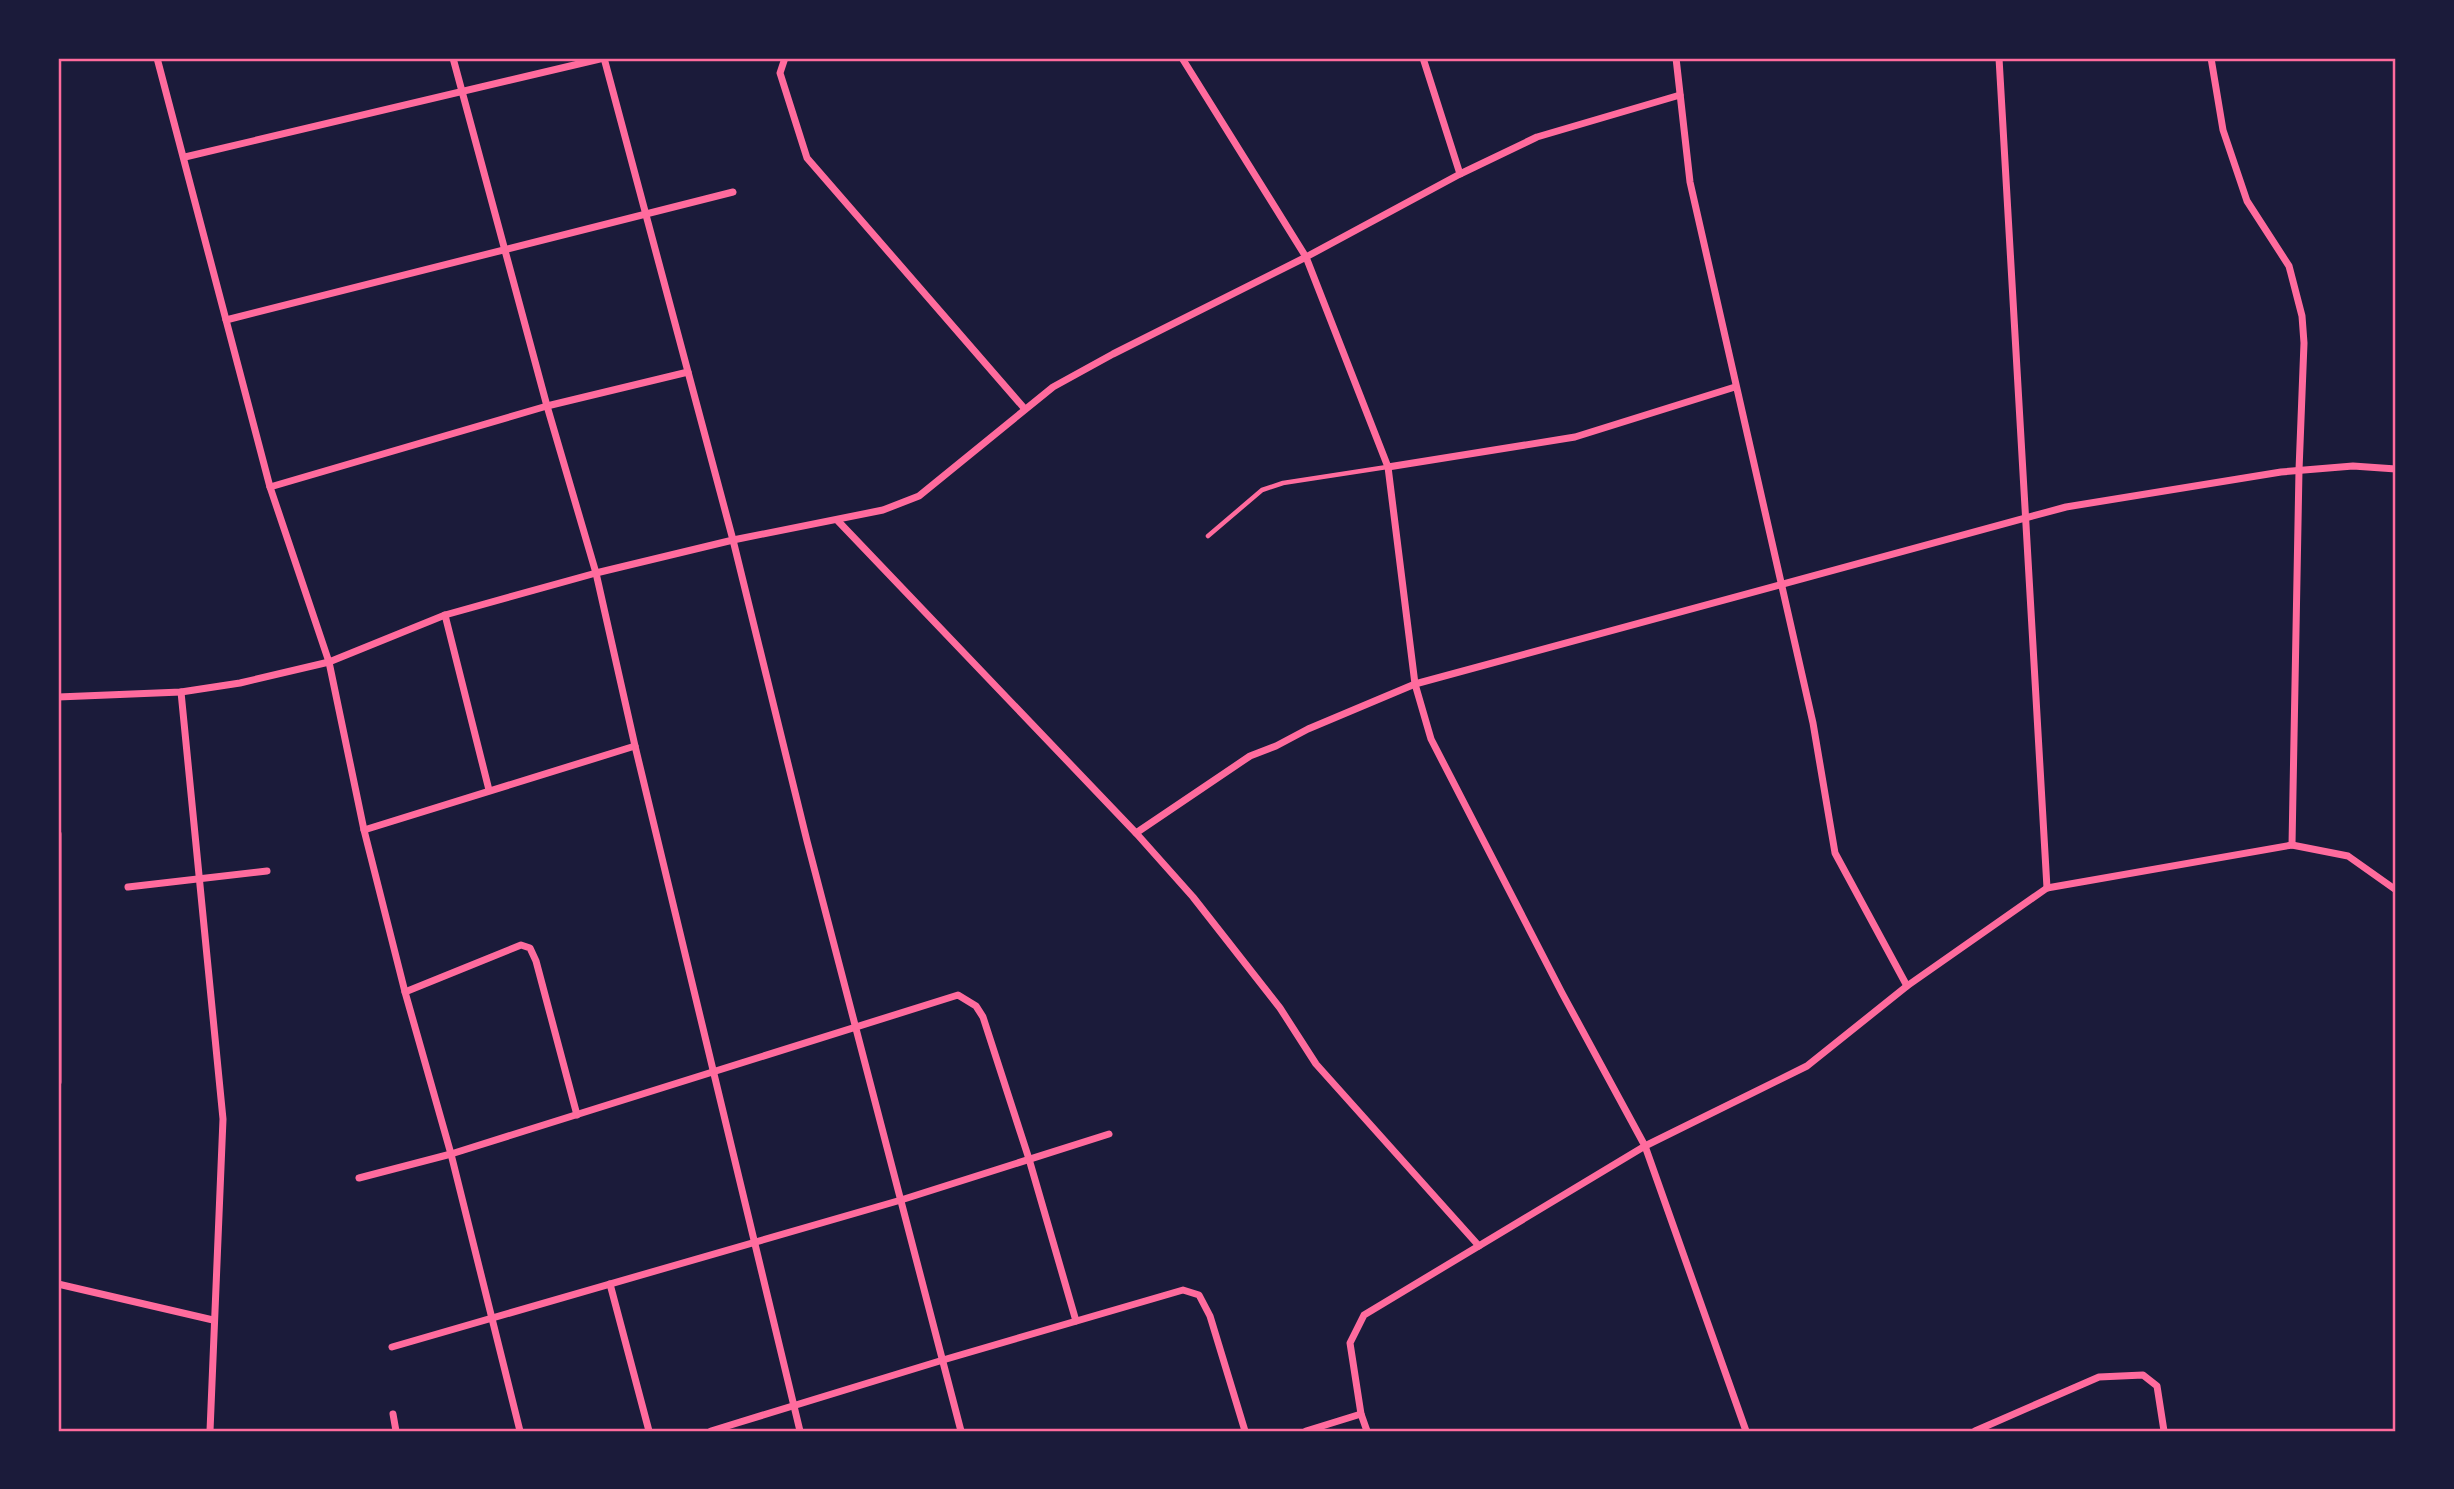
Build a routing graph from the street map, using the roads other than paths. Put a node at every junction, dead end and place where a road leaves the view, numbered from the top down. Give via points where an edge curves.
1 (157, 58) edge
2 (453, 58) edge
3 (604, 58) edge
4 (785, 58) edge
5 (1182, 58) edge
6 (1423, 58) edge
7 (1677, 58) edge
8 (1999, 58) edge
9 (2211, 58) edge
10 (462, 92) junction
11 (1680, 96) junction
12 (185, 157) junction
13 (1460, 174) junction
14 (733, 192) dead end
15 (646, 214) junction
16 (505, 250) junction
17 (1306, 257) junction
18 (226, 320) junction
19 (688, 372) junction
20 (1735, 387) junction
21 (547, 406) junction
22 (1024, 408) junction
23 (1388, 467) junction
24 (2396, 469) edge
25 (2299, 470) junction
26 (271, 486) junction
27 (2025, 518) junction
28 (838, 521) junction
29 (1208, 536) dead end
30 (733, 540) junction
31 (596, 573) junction
32 (1780, 584) junction
33 (444, 615) junction
34 (329, 662) junction
35 (1415, 684) junction
36 (181, 692) junction
37 (58, 697) edge
38 (635, 746) junction
39 (489, 790) junction
40 (364, 830) junction
41 (1136, 833) junction
42 (58, 834) edge
43 (2292, 845) junction
44 (267, 871) dead end
45 (199, 878) junction
46 (128, 887) dead end
47 (2047, 888) junction
48 (2396, 890) edge
49 (1907, 986) junction
50 (405, 992) junction
51 (855, 1027) junction
52 (714, 1072) junction
53 (58, 1082) edge
54 (577, 1115) junction
55 (1109, 1134) dead end
56 (1645, 1146) junction
57 (451, 1154) junction
58 (1029, 1159) junction
59 (359, 1178) dead end
60 (901, 1200) junction
61 (755, 1242) junction
62 (1479, 1246) junction
63 (58, 1284) edge
64 (610, 1284) junction
65 (492, 1318) junction
66 (213, 1320) junction
67 (1076, 1321) junction
68 (392, 1347) dead end
69 (943, 1360) junction
70 (794, 1407) junction
71 (393, 1414) dead end
72 (1361, 1415) junction
73 (210, 1431) edge
74 (396, 1431) edge
75 (520, 1431) edge
76 (649, 1431) edge
77 (711, 1431) edge
78 (800, 1431) edge
79 (961, 1431) edge
80 (1245, 1431) edge
81 (1306, 1431) edge
82 (1367, 1431) edge
83 (1746, 1431) edge
84 (1975, 1431) edge
85 (2164, 1431) edge

1 - 12 street
2 - 10 street
3 - 10 street
3 - 15 street
4 - 22 street via 780,73 807,158
5 - 17 street
6 - 13 street
7 - 11 street
8 - 27 street
9 - 25 street via 2223,130 2247,201 2288,266 2297,291 2304,343
10 - 12 street
10 - 16 street
11 - 13 street via 1537,137
11 - 20 street via 1690,182
12 - 18 street
13 - 17 street
14 - 15 street
15 - 16 street
15 - 19 street
16 - 18 street
16 - 21 street
17 - 22 street via 1113,354
17 - 23 street
18 - 26 street
19 - 21 street
19 - 30 street
20 - 23 street via 1575,437
20 - 32 street
21 - 26 street
21 - 31 street
22 - 28 street via 919,496
23 - 29 lane via 1262,490
23 - 35 street
24 - 25 street
25 - 27 street via 2066,507
25 - 43 street
26 - 34 street
27 - 32 street
27 - 47 street
28 - 30 street
28 - 41 street
30 - 31 street
30 - 51 street
31 - 33 street
31 - 38 street
32 - 35 street
32 - 49 street via 1812,723 1835,853
33 - 34 street
33 - 39 street
34 - 36 street
34 - 40 street
35 - 41 street via 1250,756
35 - 56 street via 1431,739
36 - 37 street
36 - 45 street
38 - 39 street
38 - 52 street
39 - 40 street
40 - 50 street
41 - 62 street via 1194,897 1316,1064
42 - 53 street
43 - 47 street
43 - 48 street via 2348,856
44 - 45 street
45 - 46 street
45 - 66 street via 223,1119
47 - 49 street
49 - 56 street via 1807,1066
50 - 54 street via 521,945 530,948
50 - 57 street
51 - 52 street
51 - 58 street via 958,995 976,1006
51 - 60 street
52 - 54 street
52 - 61 street
54 - 57 street
55 - 58 street
56 - 62 street
56 - 83 street
57 - 59 street
57 - 65 street
58 - 60 street
58 - 67 street
60 - 61 street
60 - 69 street
61 - 64 street
61 - 70 street
62 - 72 street via 1364,1315 1350,1343
63 - 66 street
64 - 65 street
64 - 76 street
65 - 68 street
65 - 75 street
66 - 73 street
67 - 69 street
67 - 80 street via 1183,1290 1199,1295 1210,1316
69 - 70 street
69 - 79 street
70 - 77 street
70 - 78 street
71 - 74 street
72 - 81 street
72 - 82 street
84 - 85 street via 2099,1377 2143,1376 2157,1386

